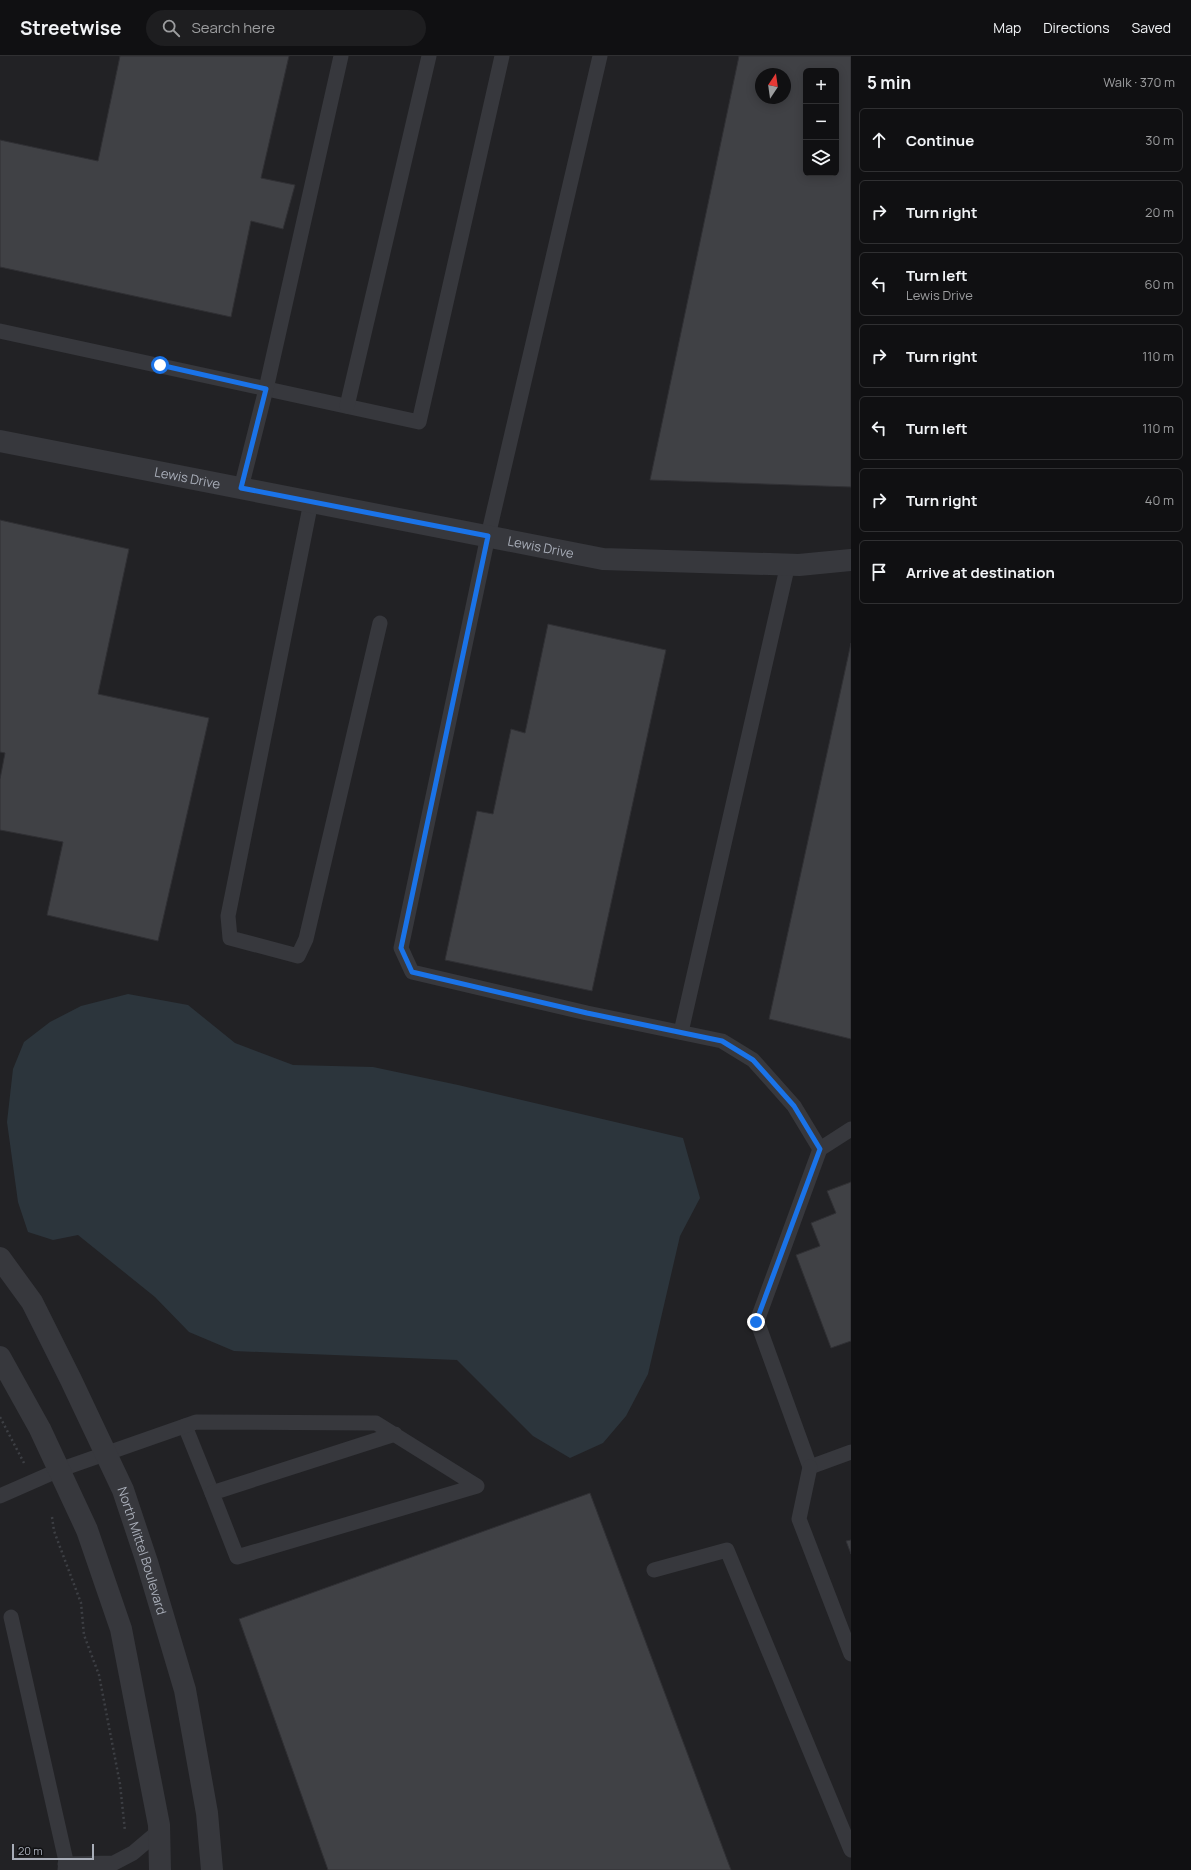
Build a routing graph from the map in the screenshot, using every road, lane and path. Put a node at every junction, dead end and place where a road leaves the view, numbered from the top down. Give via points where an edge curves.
1 (341, 56) edge
2 (429, 56) edge
3 (502, 56) edge
4 (600, 56) edge
5 (0, 331) edge
6 (266, 389) junction
7 (347, 406) junction
8 (0, 441) edge
9 (241, 488) junction
10 (311, 502) junction
11 (488, 536) junction
12 (851, 560) edge
13 (788, 564) junction
14 (380, 623) dead end
15 (681, 1032) junction
16 (851, 1129) edge
17 (820, 1149) junction
18 (0, 1258) edge
19 (0, 1357) edge
20 (0, 1417) edge
21 (186, 1426) junction
22 (395, 1434) junction
23 (104, 1452) junction
24 (851, 1452) edge
25 (810, 1467) junction
26 (59, 1470) junction
27 (34, 1481) junction
28 (212, 1493) junction
29 (0, 1496) edge
30 (52, 1516) dead end
31 (654, 1570) dead end
32 (10, 1617) dead end
33 (851, 1654) edge
34 (159, 1831) junction
35 (851, 1850) edge
36 (128, 1856) junction
37 (65, 1867) edge
38 (160, 1870) edge
39 (212, 1870) edge

1 - 6 lane
2 - 7 lane
3 - 7 lane via 419,422
4 - 11 lane
5 - 6 lane
6 - 7 lane
6 - 9 lane
8 - 9 street, Lewis Drive
9 - 10 street, Lewis Drive
10 - 11 street, Lewis Drive
10 - 14 lane via 228,916 230,938 298,956 306,939
11 - 13 street, Lewis Drive via 603,559
11 - 15 lane via 401,948 412,972
12 - 13 street, Lewis Drive
13 - 15 lane
15 - 17 lane via 722,1041 753,1060 794,1106
16 - 17 lane
17 - 25 lane via 756,1322
18 - 23 street, North Mittel Boulevard via 32,1302
19 - 26 street via 40,1429
20 - 27 path
21 - 22 lane via 196,1422 376,1422
21 - 23 lane
21 - 28 lane
22 - 28 lane
22 - 28 lane via 477,1486 238,1557
23 - 26 lane
23 - 39 street, North Mittel Boulevard via 122,1490 147,1562 185,1690 207,1813
24 - 25 lane
25 - 33 lane via 799,1519
26 - 27 lane
26 - 34 street via 87,1530 121,1629
27 - 29 lane
30 - 36 path via 54,1531 81,1603 84,1635 99,1675 120,1784
31 - 35 lane via 727,1550
32 - 37 lane
34 - 36 lane
34 - 38 street
36 - 37 lane via 114,1863

